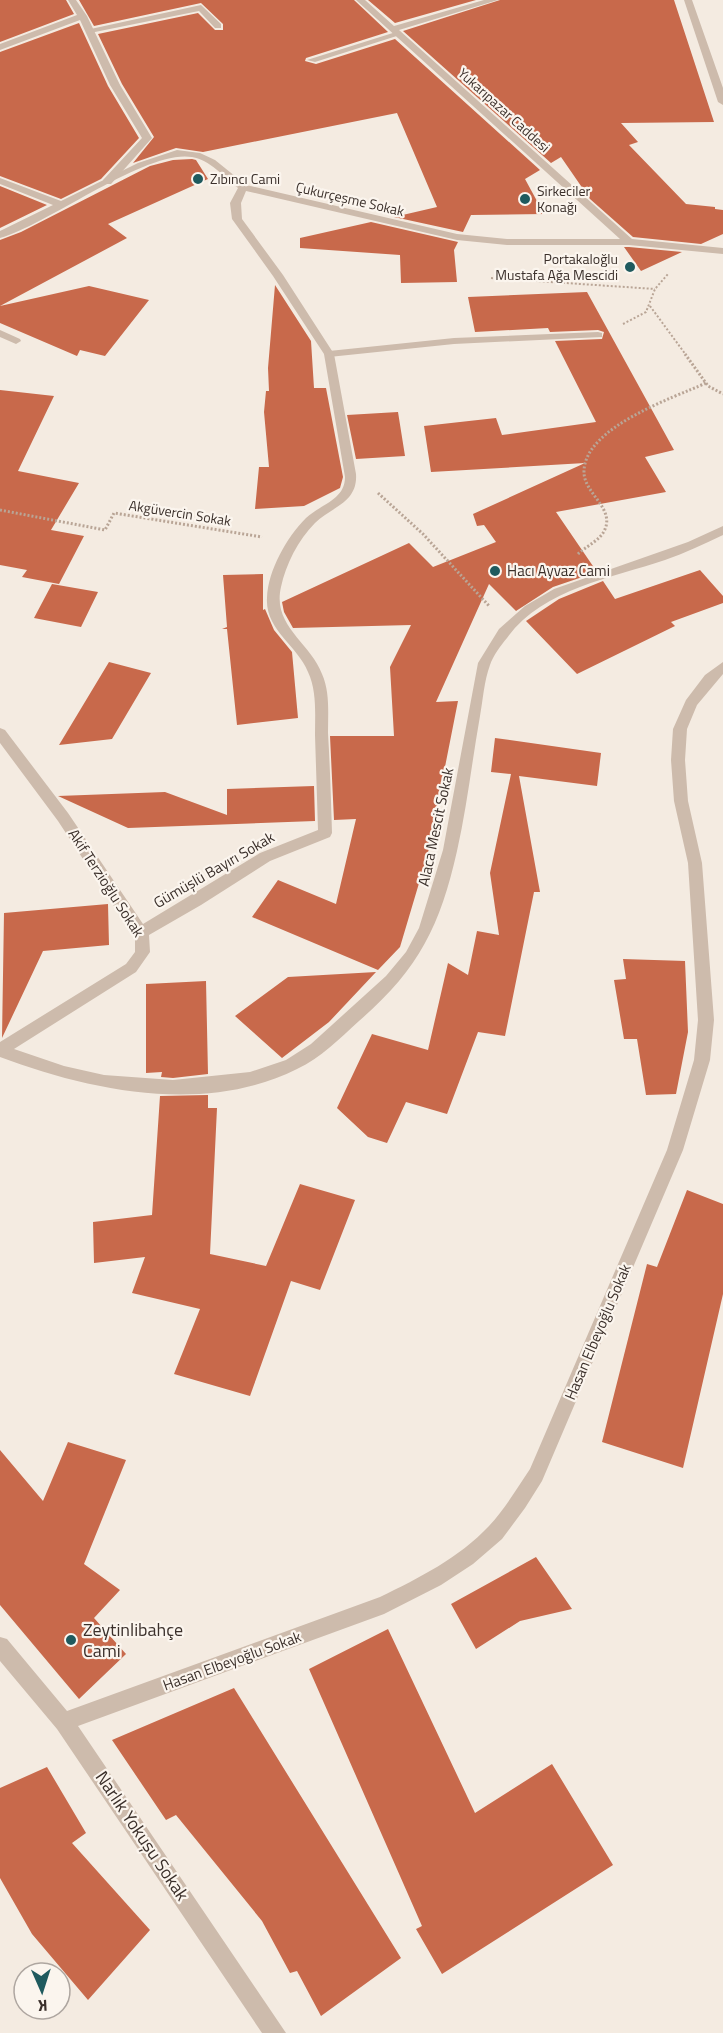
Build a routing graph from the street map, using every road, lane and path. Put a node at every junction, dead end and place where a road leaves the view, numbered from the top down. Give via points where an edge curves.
1 (72, 0) edge
2 (360, 0) edge
3 (494, 0) edge
4 (688, 0) edge
5 (83, 16) junction
6 (218, 26) dead end
7 (90, 30) junction
8 (397, 31) junction
9 (0, 47) edge
10 (312, 60) dead end
11 (723, 102) edge
12 (0, 181) edge
13 (106, 182) junction
14 (243, 188) junction
15 (61, 204) junction
16 (0, 235) edge
17 (629, 242) junction
18 (723, 251) edge
19 (673, 271) dead end
20 (491, 278) dead end
21 (655, 289) junction
22 (650, 306) junction
23 (0, 333) edge
24 (598, 335) joint
25 (16, 340) dead end
26 (329, 354) junction
27 (705, 383) junction
28 (723, 394) edge
29 (349, 466) junction
30 (0, 510) edge
31 (723, 530) edge
32 (296, 542) junction
33 (579, 583) junction
34 (507, 625) junction
35 (723, 667) edge
36 (0, 733) edge
37 (141, 932) junction
38 (0, 1050) edge
39 (0, 1646) edge
40 (64, 1722) junction
41 (275, 2033) edge

1 - 5 street
2 - 8 street, Yukarıpazar Caddesi
3 - 8 street
4 - 11 street
5 - 7 street
5 - 9 street
6 - 7 street via 201,8
7 - 13 street via 115,85 147,138
8 - 10 street
8 - 17 street, Yukarıpazar Caddesi
12 - 15 street
13 - 14 street, Çukurçeşme Sokak via 163,156 188,153 205,158
13 - 15 street, Çukurçeşme Sokak
14 - 17 street, Çukurçeşme Sokak via 457,237 507,242
14 - 26 street via 234,208 237,219
15 - 16 street, Çukurçeşme Sokak
17 - 18 street, Çukurçeşme Sokak
19 - 21 path
20 - 21 path
21 - 22 path
22 - 24 path via 640,317
22 - 27 path
23 - 25 street
24 - 26 street via 446,342
26 - 29 street
27 - 28 path
27 - 33 path via 638,414 592,449 586,460 585,477 603,506 606,526 602,535 576,557
29 - 32 street, Gümüşlü Bayırı Sokak via 349,490 309,522
29 - 34 path via 423,534
30 - 32 path, Akgüvercin Sokak via 105,530 114,513
31 - 33 street, Alaca Mescit Sokak
32 - 37 street, Gümüşlü Bayırı Sokak via 275,583 274,612 279,626 308,657 321,694 325,833 265,856
33 - 34 street, Alaca Mescit Sokak
34 - 38 street, Alaca Mescit Sokak via 484,663 448,866 418,948 396,979 312,1052 268,1075 194,1086 106,1083
35 - 40 street, Hasan Elbeyoğlu Sokak via 691,703 680,729 678,760 681,801 695,863 706,1020 702,1060 675,1150 536,1475 507,1519 475,1551 434,1580 384,1605
36 - 37 street, Akif Terzioğlu Sokak
37 - 38 street, Akif Terzioğlu Sokak via 145,945 142,957 131,968
39 - 40 street, Narlık Yokuşu Sokak
40 - 41 street, Narlık Yokuşu Sokak

